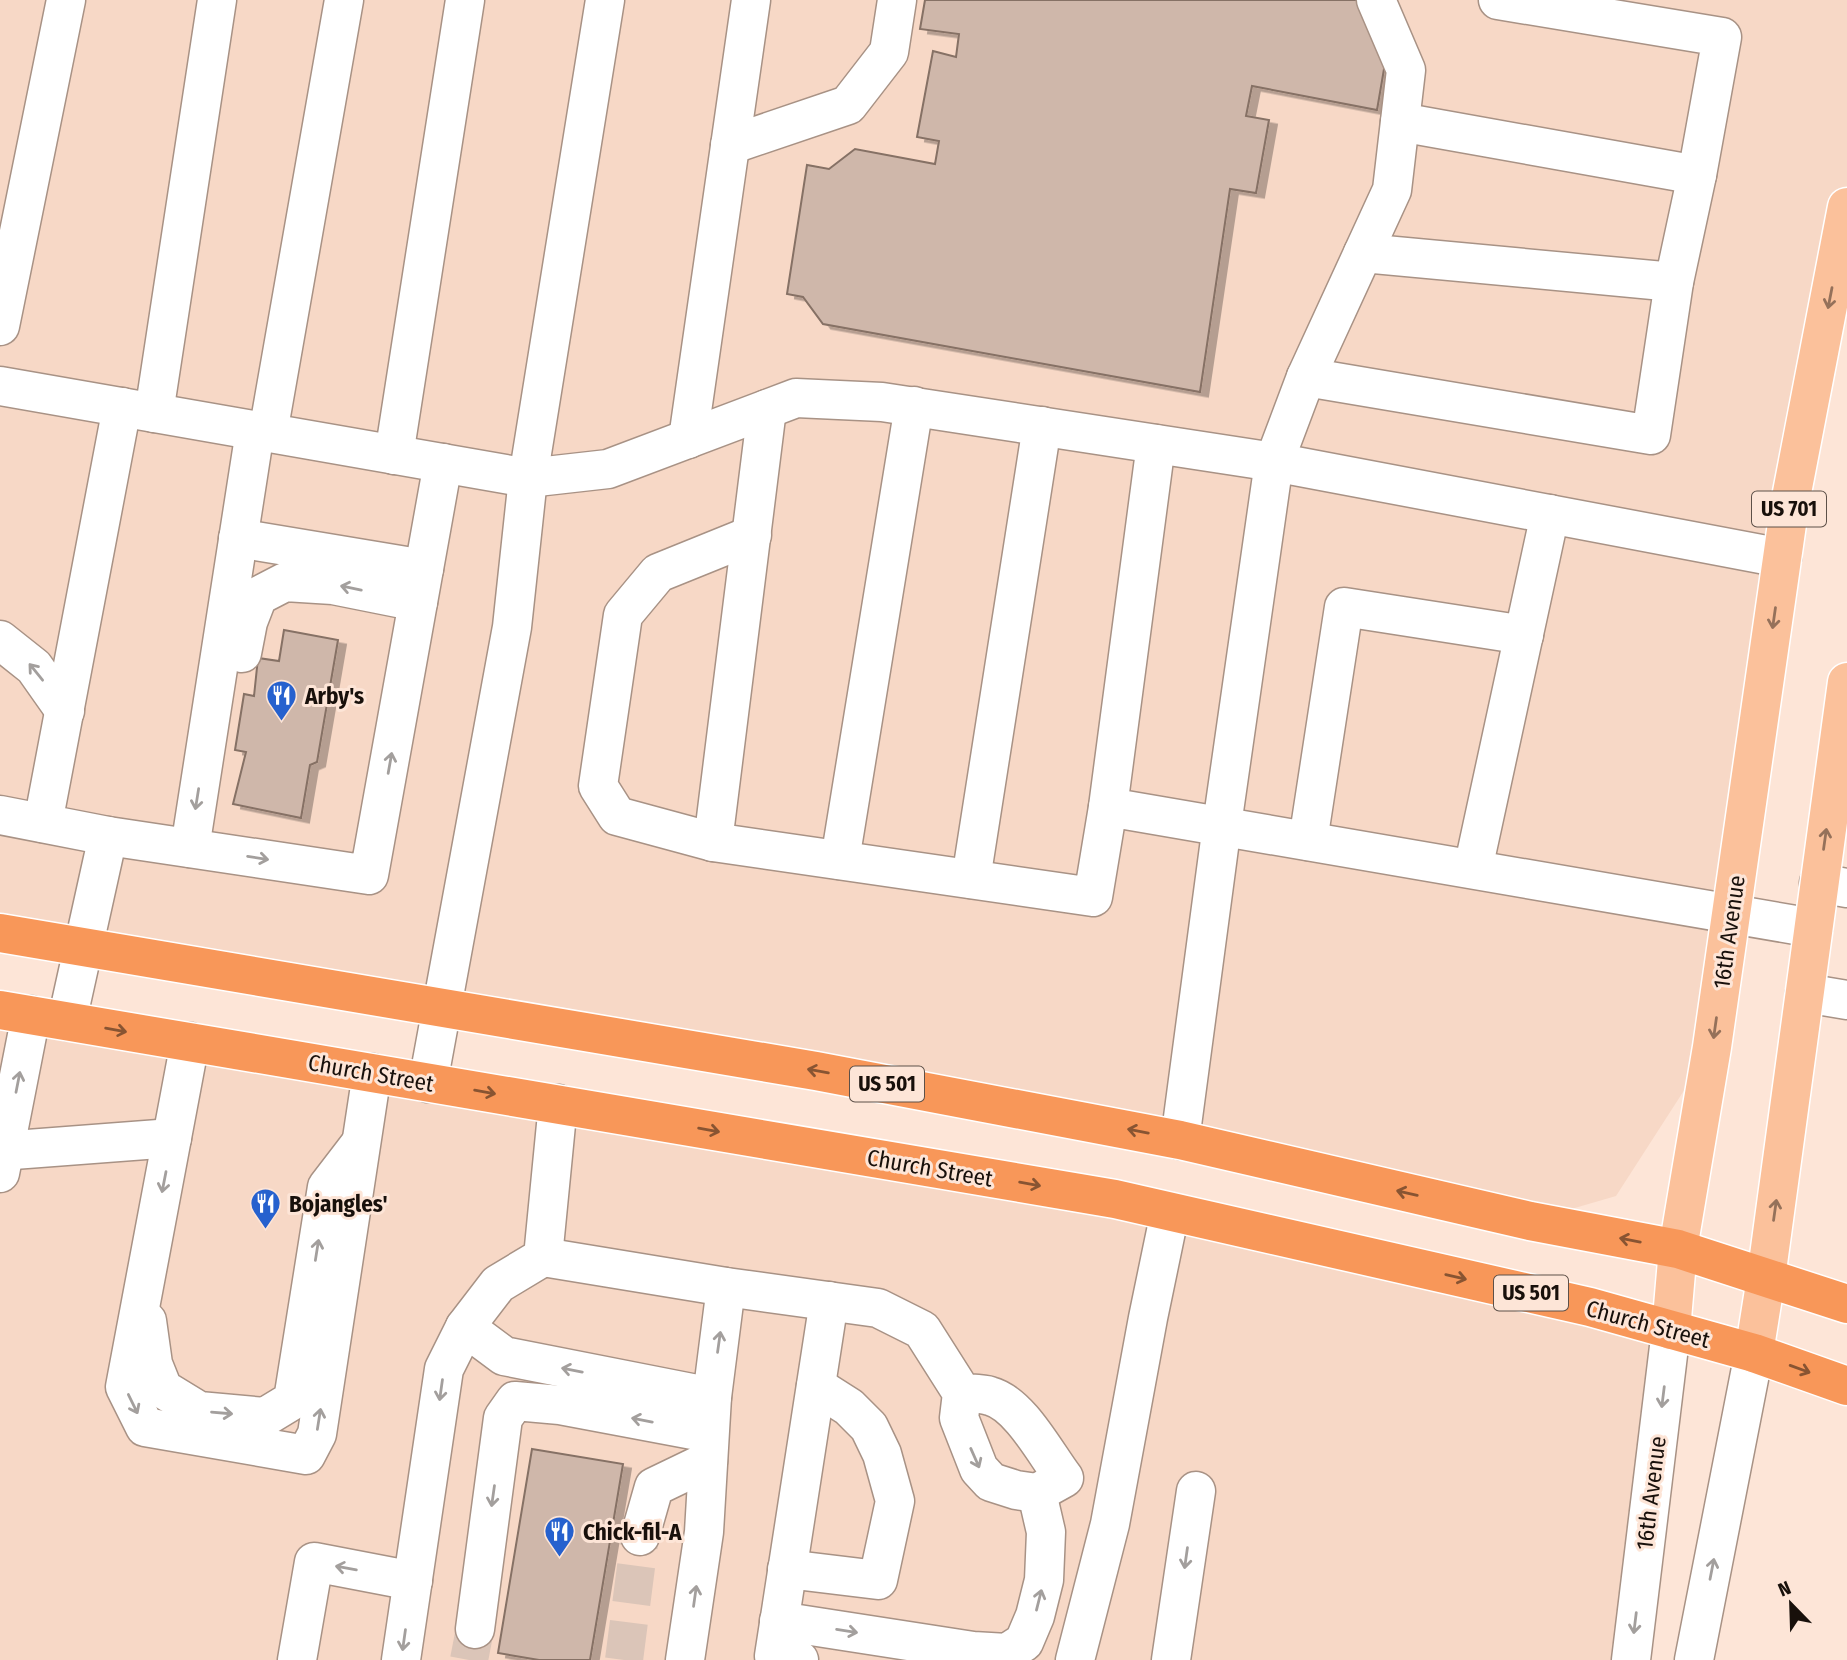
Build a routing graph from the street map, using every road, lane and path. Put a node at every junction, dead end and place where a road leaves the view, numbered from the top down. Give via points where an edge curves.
1 (66, 0) edge
2 (217, 0) edge
3 (344, 0) edge
4 (465, 0) edge
5 (605, 0) edge
6 (751, 0) edge
7 (897, 0) edge
8 (1376, 0) edge
9 (1498, 0) edge
10 (1400, 122) junction
11 (730, 145) junction
12 (1697, 174) junction
13 (1847, 207) edge
14 (1363, 253) junction
15 (1674, 282) junction
16 (0, 326) edge
17 (1306, 377) junction
18 (0, 386) edge
19 (914, 406) junction
20 (767, 409) junction
21 (138, 410) junction
22 (1042, 426) junction
23 (262, 432) junction
24 (688, 439) junction
25 (1156, 444) junction
26 (394, 455) junction
27 (1274, 462) junction
28 (443, 463) junction
29 (528, 478) junction
30 (1550, 514) junction
31 (751, 535) junction
32 (238, 538) junction
33 (1782, 558) junction
34 (421, 586) junction
35 (1524, 635) junction
36 (0, 640) edge
37 (1847, 682) edge
38 (65, 711) junction
39 (205, 749) junction
40 (1108, 807) junction
41 (0, 815) edge
42 (43, 823) junction
43 (1222, 825) junction
44 (108, 836) junction
45 (1308, 841) junction
46 (713, 842) junction
47 (190, 848) junction
48 (840, 860) junction
49 (1472, 869) junction
50 (971, 879) junction
51 (1833, 886) edge
52 (1732, 915) junction
53 (1814, 928) junction
54 (0, 933) edge
55 (83, 947) junction
56 (1805, 993) junction
57 (1847, 1000) edge
58 (441, 1007) junction
59 (15, 1012) edge
60 (67, 1021) junction
61 (190, 1042) junction
62 (372, 1073) junction
63 (428, 1083) junction
64 (558, 1104) junction
65 (172, 1138) junction
66 (1180, 1140) junction
67 (361, 1142) junction
68 (1, 1159) edge
69 (1170, 1212) junction
70 (1678, 1249) junction
71 (543, 1257) junction
72 (1766, 1278) junction
73 (726, 1287) junction
74 (143, 1291) junction
75 (829, 1301) junction
76 (1847, 1304) edge
77 (465, 1327) junction
78 (1671, 1330) junction
79 (1754, 1353) junction
80 (816, 1386) junction
81 (1847, 1386) edge
82 (961, 1393) junction
83 (709, 1430) junction
84 (1118, 1478) junction
85 (1050, 1486) junction
86 (1196, 1491) dead end
87 (640, 1536) tunnel mouth
88 (787, 1569) junction
89 (413, 1581) junction
90 (779, 1621) junction
91 (475, 1629) tunnel mouth
92 (1173, 1644) edge
93 (297, 1660) edge
94 (401, 1660) edge
95 (685, 1660) edge
96 (799, 1660) edge
97 (1075, 1660) edge
98 (1148, 1660) edge
99 (1631, 1660) edge
100 (1694, 1660) edge

1 - 16 street
2 - 21 street
3 - 23 street
4 - 26 street
5 - 29 street
6 - 11 street
7 - 11 street via 889,52 848,104
8 - 10 street via 1406,70
9 - 12 street via 1722,37
10 - 12 street
10 - 14 street via 1392,190
11 - 24 street
12 - 15 street
13 -> 33 main road, 16th Avenue / US 701
14 - 15 street
14 - 17 street
15 - 17 street via 1651,435
17 - 27 street
18 - 21 street
19 - 20 street via 796,398
19 - 22 street
19 - 48 street
20 - 24 street
20 - 31 street
21 - 23 street
21 - 38 street
22 - 25 street
22 - 50 street
23 - 26 street
23 - 32 street
24 - 29 street via 608,468
25 - 27 street
25 - 40 street
26 - 28 street
27 - 30 street
27 - 43 street
28 - 29 street
28 - 34 street
29 - 58 street via 512,627
30 - 33 street
30 - 35 street
31 - 46 street
31 - 46 street via 658,573 623,615 598,786 617,816
32 - 34 street
32 - 39 street
33 -> 52 main road, 16th Avenue / US 701
34 -> 39 street via 285,582 258,596 248,622 229,719
47 -> 34 street via 369,875
35 - 45 street via 1344,607
35 - 49 street
38 -> 36 street via 34,667
51 -> 37 main road
38 - 42 street
39 -> 47 street
40 - 43 street
40 - 50 street via 1093,897
41 - 42 street
42 - 44 street
43 - 45 street
43 - 66 street
44 - 47 street
44 - 55 street
45 - 49 street
46 - 48 street
48 - 50 street
49 - 52 street
51 - 53 main road
52 - 53 street
52 -> 70 main road, 16th Avenue / US 701
53 - 56 main road
54 - 55 highway, US 501
55 - 58 highway, US 501
55 - 60 street
56 - 57 street
72 -> 56 main road
58 - 63 street
66 -> 58 highway, US 501
59 - 60 highway, Church Street / US 501
68 -> 59 street
60 -> 61 highway, Church Street / US 501
61 - 62 highway, Church Street / US 501
61 - 65 street
62 - 63 highway, Church Street / US 501
62 - 67 street
63 -> 64 highway, Church Street / US 501
64 -> 69 highway, Church Street / US 501
64 - 71 street
65 - 68 street
65 -> 74 street
70 -> 66 highway, US 501 via 1530,1222
74 -> 67 street via 153,1364 163,1389 199,1411 265,1417 293,1400 327,1187
74 -> 67 street via 125,1387 145,1427 306,1455 317,1434
69 -> 78 highway, Church Street / US 501 via 1590,1307
69 - 84 street
70 - 72 highway, US 501
70 - 78 main road, 16th Avenue / US 701
71 - 73 street
71 - 77 street via 498,1284
72 - 76 highway, US 501
72 - 79 main road
73 - 75 street
83 -> 73 street
75 - 80 street
75 - 82 street via 878,1308 922,1330
83 -> 77 street via 504,1356
77 -> 89 street via 444,1369
78 - 79 highway, Church Street / US 501
78 -> 99 street, 16th Avenue
79 -> 81 highway, Church Street / US 501
100 -> 79 street
80 - 88 street
80 - 88 street via 849,1407 869,1427 882,1454 894,1501 878,1580
82 - 85 street via 990,1396 1006,1404 1029,1427
82 -> 85 street via 959,1418 979,1469 991,1482 1016,1490
83 - 87 street via 654,1487
83 -> 91 street via 515,1401 503,1418
95 -> 83 street via 704,1532
84 - 85 street
84 - 97 street
90 -> 85 street via 1007,1653 1024,1642 1035,1616 1044,1580
86 -> 92 street
88 - 90 street
89 -> 93 street via 314,1562
89 -> 94 street
90 - 96 street via 774,1656
92 - 98 street

